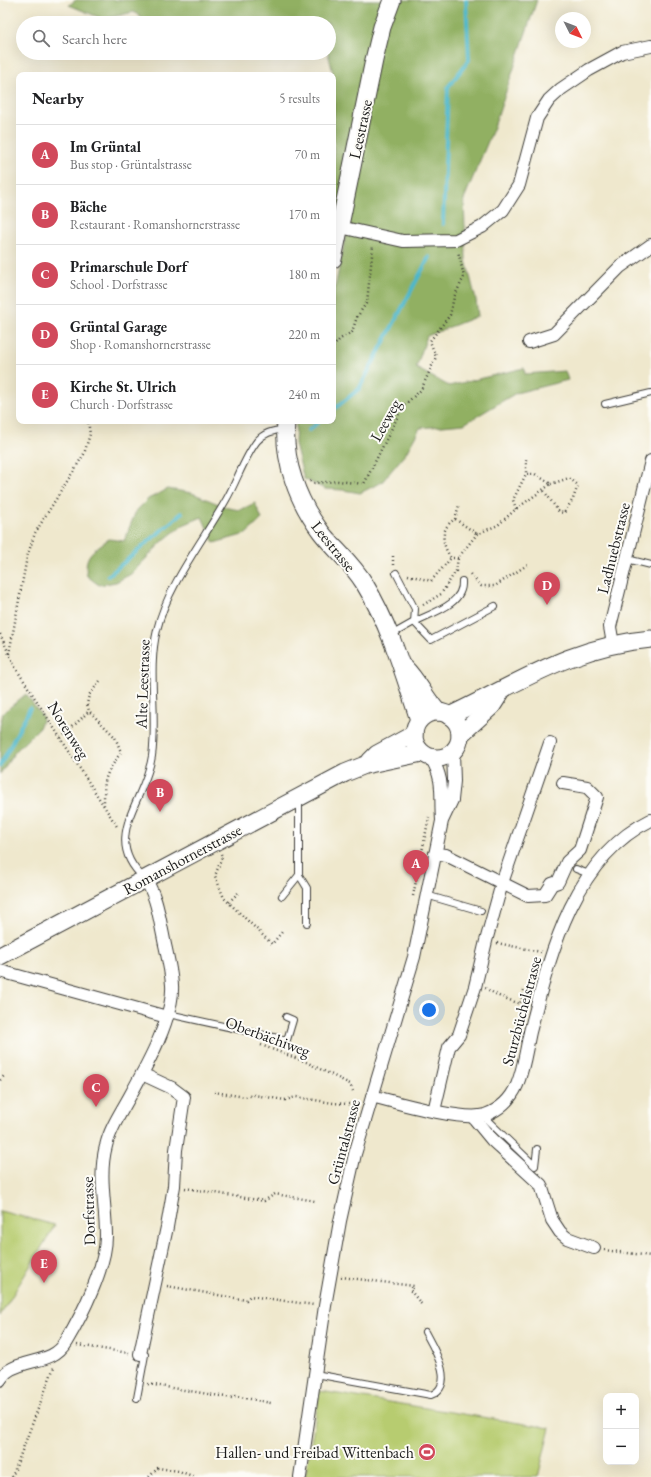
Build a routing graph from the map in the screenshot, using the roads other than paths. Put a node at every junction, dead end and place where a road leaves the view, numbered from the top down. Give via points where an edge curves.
1 (392, 0) edge
2 (651, 46) edge
3 (340, 227) junction
4 (336, 245) edge
5 (651, 245) edge
6 (529, 342) dead end
7 (651, 394) edge
8 (605, 404) dead end
9 (286, 425) edge
10 (651, 460) edge
11 (626, 559) junction
12 (651, 565) edge
13 (398, 572) road end
14 (462, 581) dead end
15 (495, 606) dead end
16 (414, 622) junction
17 (389, 636) junction
18 (651, 639) edge
19 (612, 644) junction
20 (402, 665) junction
21 (503, 690) junction
22 (444, 714) junction
23 (416, 727) junction
24 (460, 735) junction
25 (550, 744) dead end
26 (453, 752) junction
27 (427, 756) junction
28 (365, 765) junction
29 (563, 783) dead end
30 (299, 797) junction
31 (651, 820) edge
32 (442, 821) junction
33 (435, 854) junction
34 (576, 869) dead end
35 (589, 874) junction
36 (299, 875) junction
37 (144, 878) junction
38 (502, 883) junction
39 (426, 895) junction
40 (282, 896) dead end
41 (480, 911) dead end
42 (307, 923) dead end
43 (0, 956) edge
44 (0, 971) edge
45 (167, 1017) junction
46 (286, 1017) dead end
47 (142, 1074) junction
48 (372, 1096) junction
49 (434, 1111) junction
50 (478, 1116) junction
51 (538, 1149) dead end
52 (594, 1248) road end
53 (425, 1332) dead end
54 (140, 1354) joint
55 (315, 1374) junction
56 (0, 1380) edge
57 (137, 1398) dead end
58 (300, 1477) edge

1 - 3 main road, Leestrasse via 374,60
2 - 3 street via 622,52 583,74 548,100 537,118 519,185 502,210 482,227 456,240 403,241
3 - 4 main road, Leestrasse
5 - 6 street via 620,267 554,334
7 - 8 lane
9 - 17 main road, Leestrasse via 287,457 293,482 302,501 321,532 341,552 364,583
9 - 37 lane, Alte Leestrasse via 258,440 227,499 162,610 153,649 152,757 124,836 129,857
10 - 11 street, Ladhuebstrasse
11 - 12 lane
11 - 19 street, Ladhuebstrasse via 610,627
13 - 16 lane via 415,609
14 - 16 lane via 463,588 456,600
15 - 16 lane via 431,640
16 - 17 lane
17 - 20 main road, Leestrasse
18 - 19 main road
19 - 21 main road via 564,659
20 - 22 main road, Leestrasse via 414,677 429,702
20 - 23 main road, Leestrasse
21 - 22 main road
21 - 24 main road via 492,706
22 - 23 main road via 428,714
22 - 24 main road via 457,724
23 - 27 main road via 414,741
23 - 28 main road, Romanshornerstrasse
24 - 26 main road
25 - 38 street via 541,781
26 - 27 main road via 443,758
26 - 32 street, Grüntalstrasse via 454,789
27 - 28 main road, Romanshornerstrasse
27 - 32 street, Grüntalstrasse via 442,781
28 - 30 main road, Romanshornerstrasse
29 - 38 street via 587,787 596,797 580,850 567,862 558,882 552,884 545,895 528,896
30 - 36 lane
30 - 37 main road, Romanshornerstrasse
31 - 35 street, Sturzbüchelstrasse via 618,842
32 - 33 street, Grüntalstrasse
33 - 38 street via 446,855
33 - 39 street, Grüntalstrasse
34 - 35 lane
35 - 50 street, Sturzbüchelstrasse via 552,954 516,1086 501,1106
36 - 40 lane
36 - 42 lane via 306,888
37 - 43 main road, Romanshornerstrasse
37 - 45 street, Dorfstrasse via 151,886 169,963 172,986
38 - 49 street via 475,987 459,1035 449,1047
39 - 41 lane
39 - 48 street, Grüntalstrasse via 414,957
44 - 45 street
45 - 46 lane via 173,1015 287,1040 293,1020
45 - 47 street, Dorfstrasse
47 - 54 street via 172,1088 184,1097 167,1227
47 - 56 street, Dorfstrasse via 106,1145 101,1178 105,1256 97,1276 63,1346 52,1356 8,1371
48 - 49 street
48 - 55 street, Grüntalstrasse via 355,1154 340,1221
49 - 50 street
50 - 51 lane via 535,1166
50 - 52 street via 492,1140 541,1185 552,1220 560,1232 567,1238
53 - 55 lane via 441,1362 443,1375 442,1384 432,1395
54 - 57 lane via 145,1355
55 - 58 street, Grüntalstrasse

